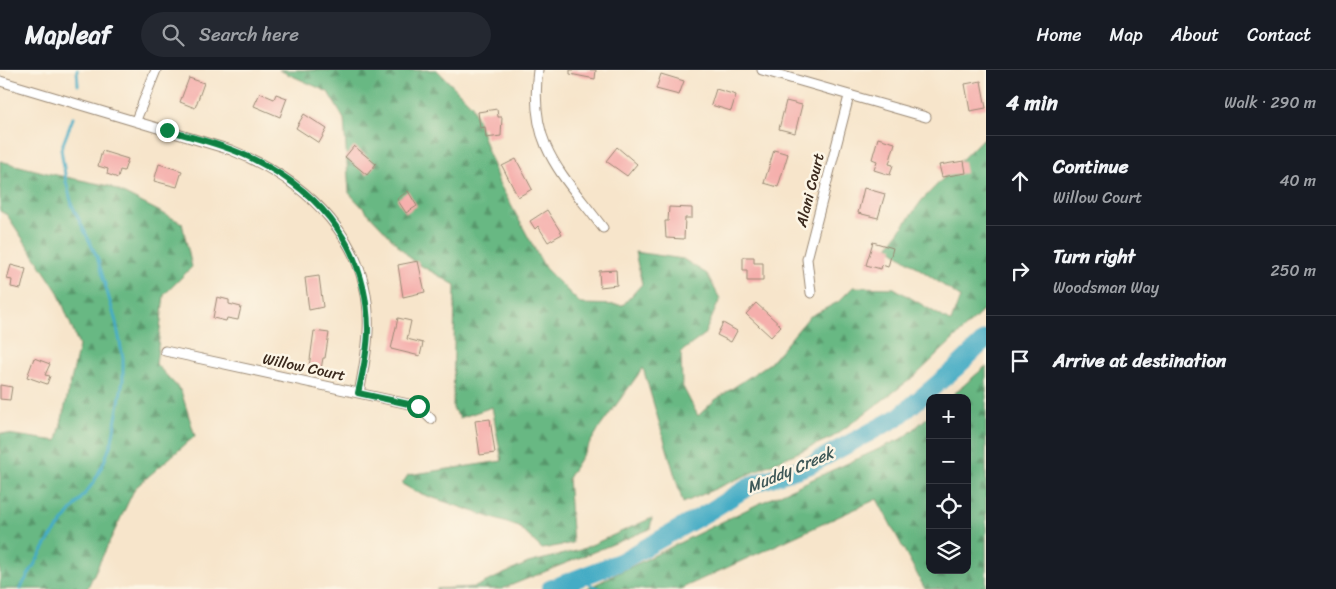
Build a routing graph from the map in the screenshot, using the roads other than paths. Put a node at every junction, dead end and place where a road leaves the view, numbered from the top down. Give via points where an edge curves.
1 (156, 70) edge
2 (538, 70) edge
3 (762, 70) edge
4 (0, 81) edge
5 (849, 96) junction
6 (926, 117) dead end
7 (136, 120) junction
8 (603, 228) dead end
9 (811, 293) dead end
10 (165, 351) dead end
11 (358, 393) junction
12 (431, 419) dead end

1 - 7 street
2 - 8 street via 535,94 538,128 549,156
3 - 5 street
4 - 7 street
5 - 6 street
5 - 9 street, Alani Court via 807,259
7 - 11 street via 256,160 296,184 329,216 351,252 365,300 368,331
10 - 11 street, Willow Court
11 - 12 street, Willow Court via 418,406

